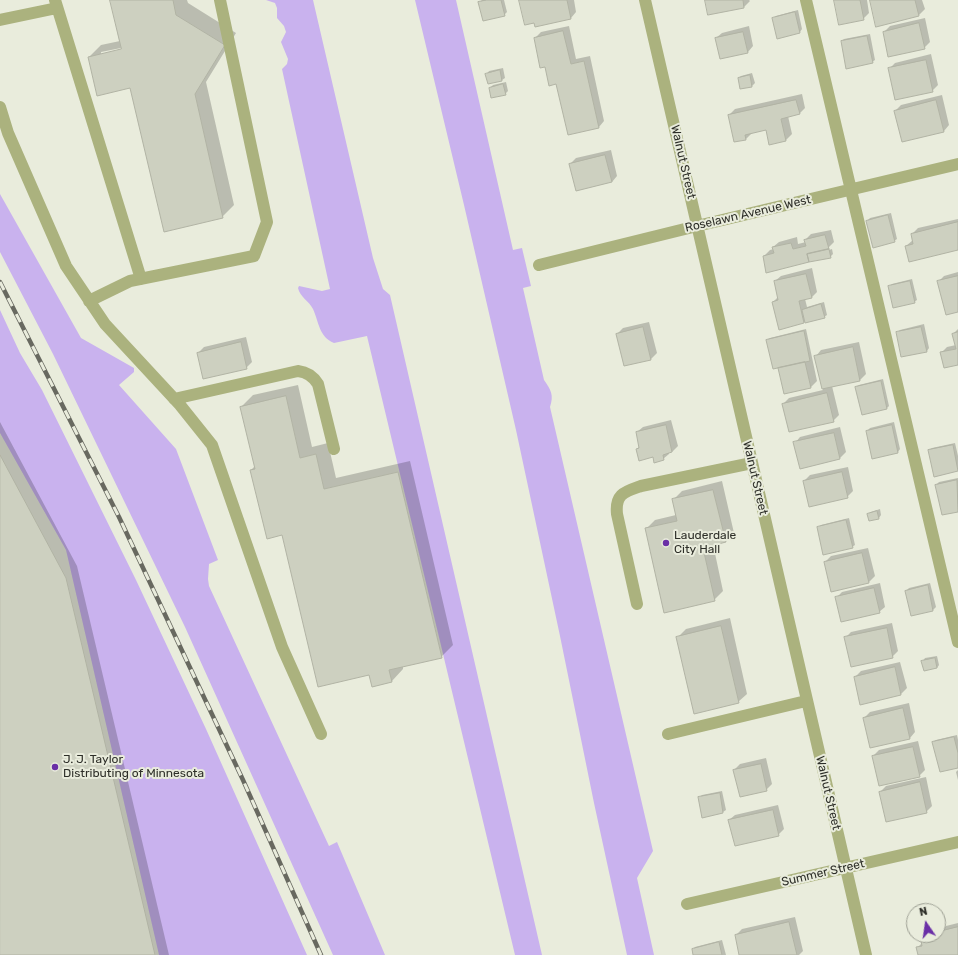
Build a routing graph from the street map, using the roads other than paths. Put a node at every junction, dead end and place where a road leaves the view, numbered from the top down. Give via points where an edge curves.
1 (220, 0) edge
2 (645, 0) edge
3 (806, 0) edge
4 (56, 4) edge
5 (0, 20) edge
6 (0, 107) edge
7 (958, 164) edge
8 (850, 190) junction
9 (697, 226) junction
10 (539, 265) dead end
11 (141, 278) junction
12 (89, 300) junction
13 (174, 399) junction
14 (334, 449) dead end
15 (752, 463) junction
16 (637, 604) dead end
17 (958, 642) edge
18 (806, 701) junction
19 (321, 734) dead end
20 (668, 734) dead end
21 (958, 842) edge
22 (845, 868) junction
23 (687, 904) dead end
24 (866, 955) edge

1 - 11 street via 266,222 254,256
2 - 9 street, Walnut Street
3 - 8 street
4 - 5 street
4 - 11 street
6 - 12 street via 8,133 66,266
7 - 8 street, Roselawn Avenue West
8 - 9 street, Roselawn Avenue West
8 - 17 street
9 - 10 street, Roselawn Avenue West
9 - 15 street, Walnut Street
11 - 12 street
12 - 13 street via 105,324
13 - 14 street via 298,371 303,372 313,377 318,384
13 - 19 street via 212,445 282,647
15 - 16 street via 641,486 621,495 616,503 617,514
15 - 18 street, Walnut Street
18 - 20 street
18 - 22 street, Walnut Street
21 - 22 street, Summer Street
22 - 23 street, Summer Street
22 - 24 street, Walnut Street

